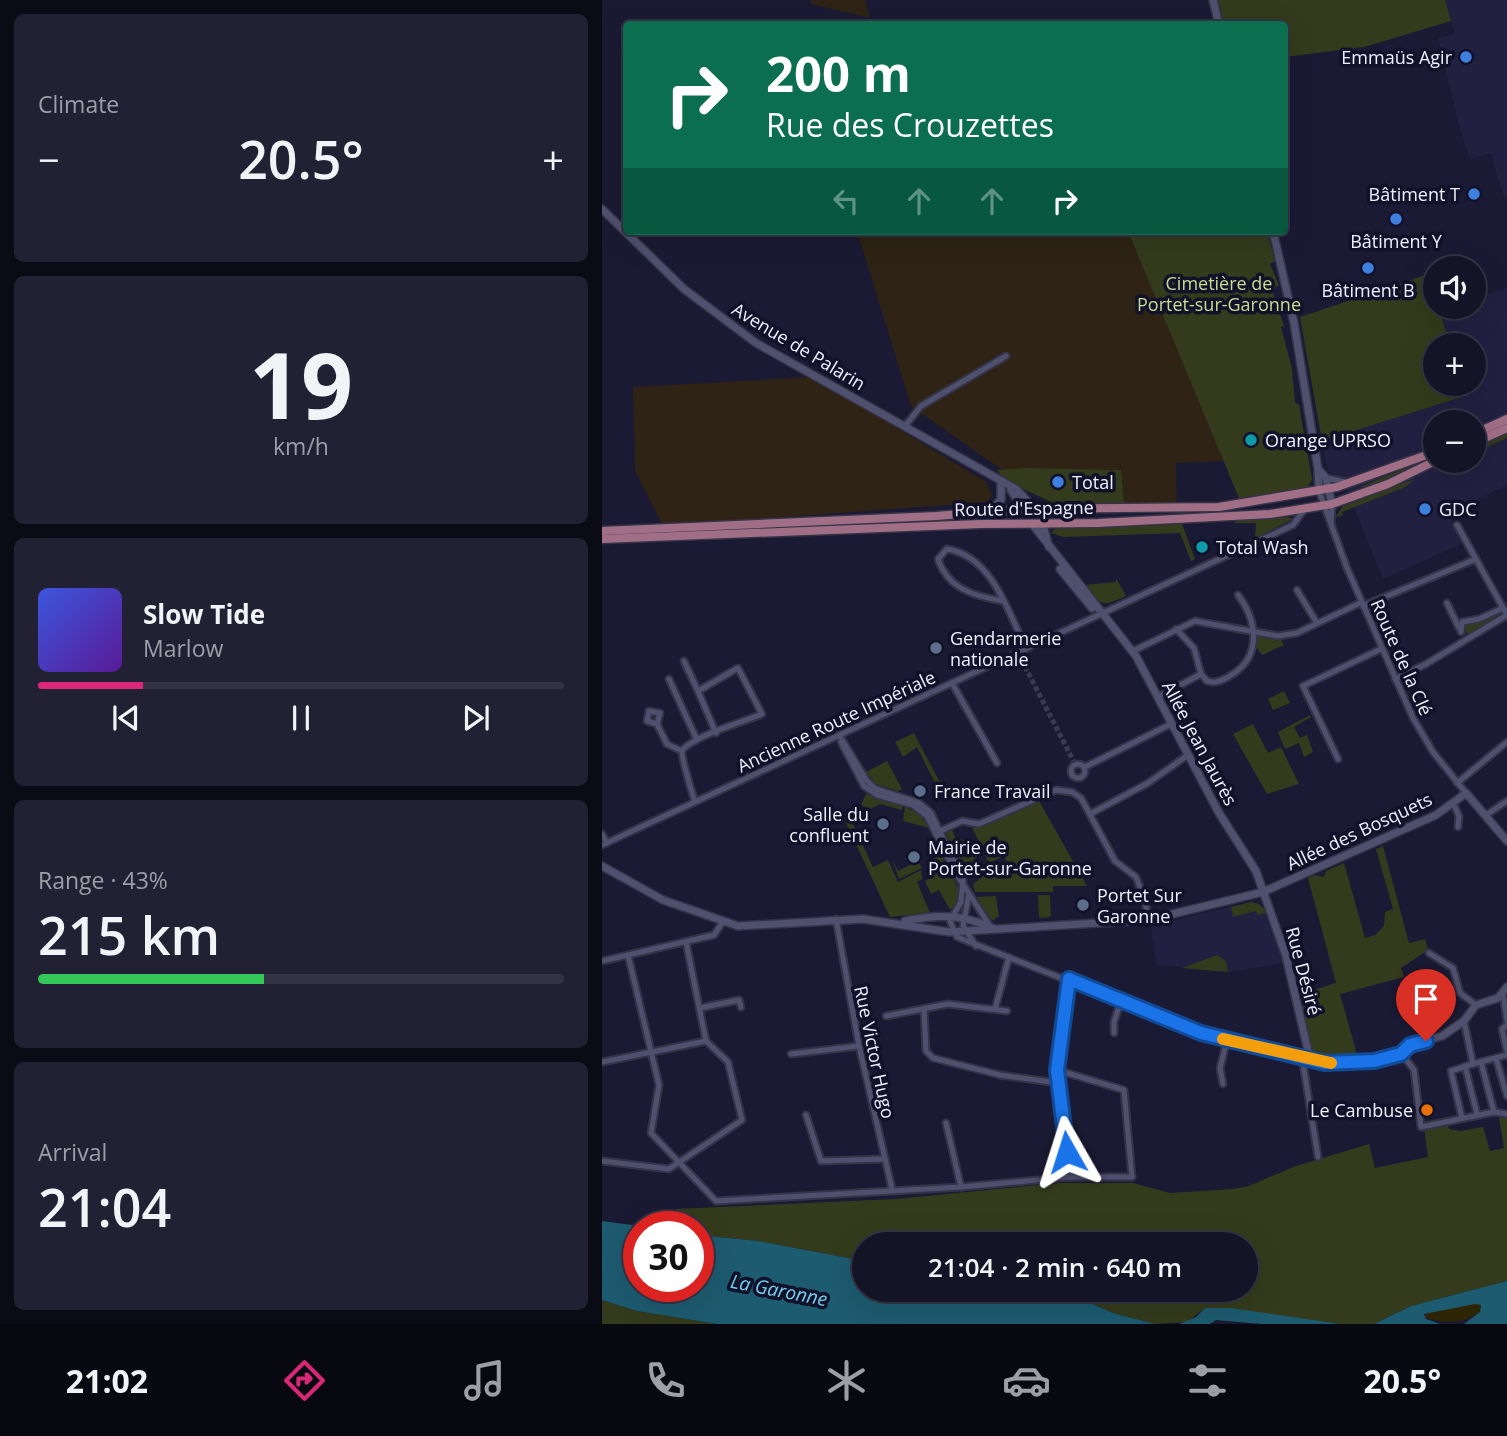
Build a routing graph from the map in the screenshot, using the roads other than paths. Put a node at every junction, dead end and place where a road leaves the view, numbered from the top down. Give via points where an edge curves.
1 (1213, 0) edge
2 (1218, 21) edge
3 (602, 209) edge
4 (623, 230) edge
5 (628, 235) edge
6 (1274, 235) edge
7 (1006, 356) dead end
8 (1507, 419) edge
9 (905, 426) junction
10 (1507, 428) edge
11 (1486, 429) edge
12 (1486, 438) edge
13 (1423, 456) edge
14 (1423, 467) edge
15 (1318, 469) junction
16 (1326, 478) junction
17 (1355, 482) junction
18 (1004, 485) junction
19 (1329, 489) junction
20 (1318, 491) junction
21 (1332, 504) junction
22 (1023, 509) junction
23 (1035, 509) junction
24 (1321, 509) junction
25 (1304, 510) junction
26 (985, 512) junction
27 (1331, 523) junction
28 (1033, 525) junction
29 (1043, 525) junction
30 (1457, 525) dead end
31 (602, 531) edge
32 (602, 539) edge
33 (1051, 551) junction
34 (1476, 559) junction
35 (1297, 590) dead end
36 (1238, 595) dead end
37 (1003, 601) junction
38 (1447, 603) dead end
39 (1362, 604) junction
40 (1503, 608) junction
41 (1102, 613) junction
42 (1507, 615) edge
43 (1317, 623) junction
44 (1176, 629) junction
45 (1254, 631) junction
46 (1461, 632) junction
47 (1465, 640) junction
48 (1026, 649) junction
49 (1381, 649) junction
50 (1133, 651) junction
51 (684, 661) dead end
52 (1201, 674) junction
53 (669, 679) dead end
54 (1395, 679) junction
55 (953, 683) junction
56 (698, 691) junction
57 (1157, 697) junction
58 (1171, 723) junction
59 (657, 724) dead end
60 (716, 733) junction
61 (839, 735) junction
62 (697, 740) junction
63 (1507, 742) edge
64 (682, 751) junction
65 (1188, 755) junction
66 (1338, 759) dead end
67 (997, 763) dead end
68 (1084, 767) dead end
69 (1457, 783) junction
70 (1466, 793) junction
71 (1507, 801) edge
72 (695, 802) junction
73 (1453, 803) junction
74 (1090, 814) junction
75 (1486, 815) junction
76 (1458, 827) dead end
77 (938, 832) junction
78 (602, 834) edge
79 (1507, 841) edge
80 (605, 844) edge
81 (602, 866) edge
82 (963, 880) junction
83 (969, 892) junction
84 (1263, 892) junction
85 (952, 917) junction
86 (964, 917) junction
87 (836, 919) junction
88 (1147, 920) junction
89 (901, 922) junction
90 (722, 923) junction
91 (992, 928) junction
92 (965, 930) junction
93 (953, 931) junction
94 (686, 942) junction
95 (976, 946) junction
96 (1429, 953) dead end
97 (628, 955) junction
98 (1009, 957) junction
99 (602, 961) edge
100 (1069, 979) junction
101 (1505, 991) edge
102 (1121, 1001) junction
103 (1476, 1005) junction
104 (741, 1007) dead end
105 (700, 1008) junction
106 (924, 1009) junction
107 (995, 1009) junction
108 (1007, 1012) dead end
109 (886, 1016) dead end
110 (1464, 1021) junction
111 (1507, 1023) edge
112 (1114, 1033) dead end
113 (1227, 1040) junction
114 (706, 1041) junction
115 (859, 1046) junction
116 (651, 1053) junction
117 (1507, 1053) edge
118 (791, 1054) dead end
119 (1401, 1054) junction
120 (1306, 1058) junction
121 (1496, 1058) junction
122 (602, 1062) edge
123 (1477, 1063) junction
124 (1465, 1066) junction
125 (1057, 1070) junction
126 (1059, 1083) junction
127 (1223, 1084) dead end
128 (1507, 1097) edge
129 (1494, 1112) junction
130 (1477, 1114) junction
131 (1507, 1114) edge
132 (806, 1115) dead end
133 (1462, 1118) junction
134 (946, 1123) dead end
135 (1318, 1157) dead end
136 (883, 1159) junction
137 (602, 1161) edge
138 (678, 1164) junction
139 (1070, 1177) junction
140 (961, 1187) junction
141 (892, 1189) junction

1 - 2 street
3 - 4 street, Avenue de Palarin
5 - 9 street, Avenue de Palarin via 741,333
6 - 15 street
7 - 9 street via 921,406
8 - 11 main road
9 - 18 street, Avenue de Palarin
10 - 12 main road
13 - 17 main road, Route d'Espagne
14 - 21 main road, Route d'Espagne
15 - 16 street
15 - 20 street
16 - 17 street, Route d'Espagne
16 - 19 street
17 - 19 main road, Route d'Espagne
18 - 22 street, Avenue de Palarin
18 - 23 street, Avenue de Palarin via 1024,495
18 - 26 street via 1000,500
19 - 20 main road, Route d'Espagne
19 - 21 street
20 - 23 main road, Route d'Espagne via 1219,507
20 - 24 street, Route de la Clé
21 - 24 main road, Route d'Espagne
21 - 27 street, Route de la Clé
22 - 23 main road, Route d'Espagne
22 - 26 main road, Route d'Espagne
22 - 28 main road
23 - 29 main road
24 - 25 main road, Route d'Espagne
24 - 27 street, Route de la Clé
25 - 29 main road, Route d'Espagne
25 - 41 street, Ancienne Route Impériale via 1293,525
26 - 31 main road, Route d'Espagne
27 - 39 street, Route de la Clé
28 - 29 main road, Route d'Espagne
28 - 32 main road, Route d'Espagne
28 - 33 street, Allée Jean Jaurès
29 - 33 street, Allée Jean Jaurès
30 - 34 street
33 - 41 street, Allée Jean Jaurès
34 - 39 street
34 - 40 street
35 - 43 street
36 - 45 street
37 - 37 street via 994,580 958,551 947,549 938,559 944,576 976,597
37 - 48 street
38 - 46 street
39 - 43 street
39 - 49 street, Route de la Clé
40 - 42 street
40 - 46 street via 1462,622
41 - 48 street, Ancienne Route Impériale
41 - 50 street, Allée Jean Jaurès
42 - 47 street
43 - 45 street via 1297,634
44 - 45 street via 1204,620
44 - 50 street
44 - 52 street via 1194,648
45 - 52 street via 1251,658 1242,668 1213,683
46 - 47 street
47 - 54 street
48 - 55 street, Ancienne Route Impériale
49 - 54 street, Route de la Clé
49 - 66 street via 1303,686
50 - 57 street, Allée Jean Jaurès
51 - 56 street
52 - 57 street
53 - 62 street
54 - 69 street, Route de la Clé via 1423,736
55 - 61 street, Ancienne Route Impériale
55 - 67 street
56 - 60 street
56 - 60 street via 738,668 762,714
57 - 58 street, Allée Jean Jaurès
58 - 65 street, Allée Jean Jaurès
58 - 68 street
59 - 64 street via 667,744
60 - 62 street
61 - 72 street, Ancienne Route Impériale
61 - 77 street via 864,786 877,795 918,807
62 - 64 street
63 - 69 street
64 - 72 street
65 - 74 street
65 - 84 street, Allée Jean Jaurès via 1256,871
69 - 70 street, Route de la Clé
70 - 73 street, Allée des Bosquets
70 - 75 street
71 - 75 street
72 - 80 street, Ancienne Route Impériale
73 - 76 street
73 - 84 street, Allée des Bosquets via 1428,819
74 - 77 street via 1077,794 1060,790 979,824 967,820
74 - 88 street via 1115,861 1136,877
75 - 79 street
77 - 82 street
78 - 80 street
81 - 90 street via 646,892
82 - 83 street
82 - 85 street via 961,902
83 - 86 street
83 - 91 street
84 - 88 street, Allée des Bosquets
84 - 120 street, Rue Désiré via 1286,956
85 - 86 street
85 - 89 street
85 - 93 street
86 - 91 street
86 - 92 street
87 - 89 street
87 - 90 street via 737,926
87 - 115 street, Rue Victor Hugo
88 - 91 street, Allée des Bosquets
89 - 93 street, Allée des Bosquets
90 - 94 street via 714,934
91 - 92 street, Allée des Bosquets
92 - 93 street, Allée des Bosquets
92 - 95 street
93 - 95 street
94 - 97 street
94 - 105 street
95 - 98 street
96 - 103 street via 1453,968 1460,993
97 - 99 street
97 - 116 street
98 - 100 street
98 - 107 street
100 - 102 street
100 - 125 street
101 - 103 street
101 - 111 street
102 - 112 street
102 - 113 street
103 - 110 street
104 - 105 street via 740,1000
105 - 114 street
106 - 107 street via 948,1004
106 - 109 street
106 - 126 street via 926,1051 933,1058 1000,1075
107 - 108 street
110 - 119 street via 1442,1036 1410,1045
110 - 123 street
111 - 117 street via 1502,1029
113 - 120 street
113 - 127 street via 1220,1068
114 - 116 street
114 - 138 street via 728,1062 742,1120 683,1156
115 - 118 street
115 - 136 street, Rue Victor Hugo
116 - 122 street
116 - 138 street via 659,1086 651,1133
117 - 121 street
119 - 120 street via 1357,1063
119 - 133 street via 1414,1070 1421,1126
120 - 135 street
121 - 123 street
121 - 128 street
123 - 124 street
123 - 129 street
124 - 130 street
124 - 133 street via 1451,1071
125 - 126 street
125 - 139 street via 1124,1090 1132,1177
126 - 139 street
129 - 130 street
129 - 131 street
130 - 133 street
132 - 136 street via 821,1161
134 - 140 street
136 - 141 street, Rue Victor Hugo
137 - 138 street via 668,1169
138 - 141 street via 716,1200
139 - 140 street
140 - 141 street

